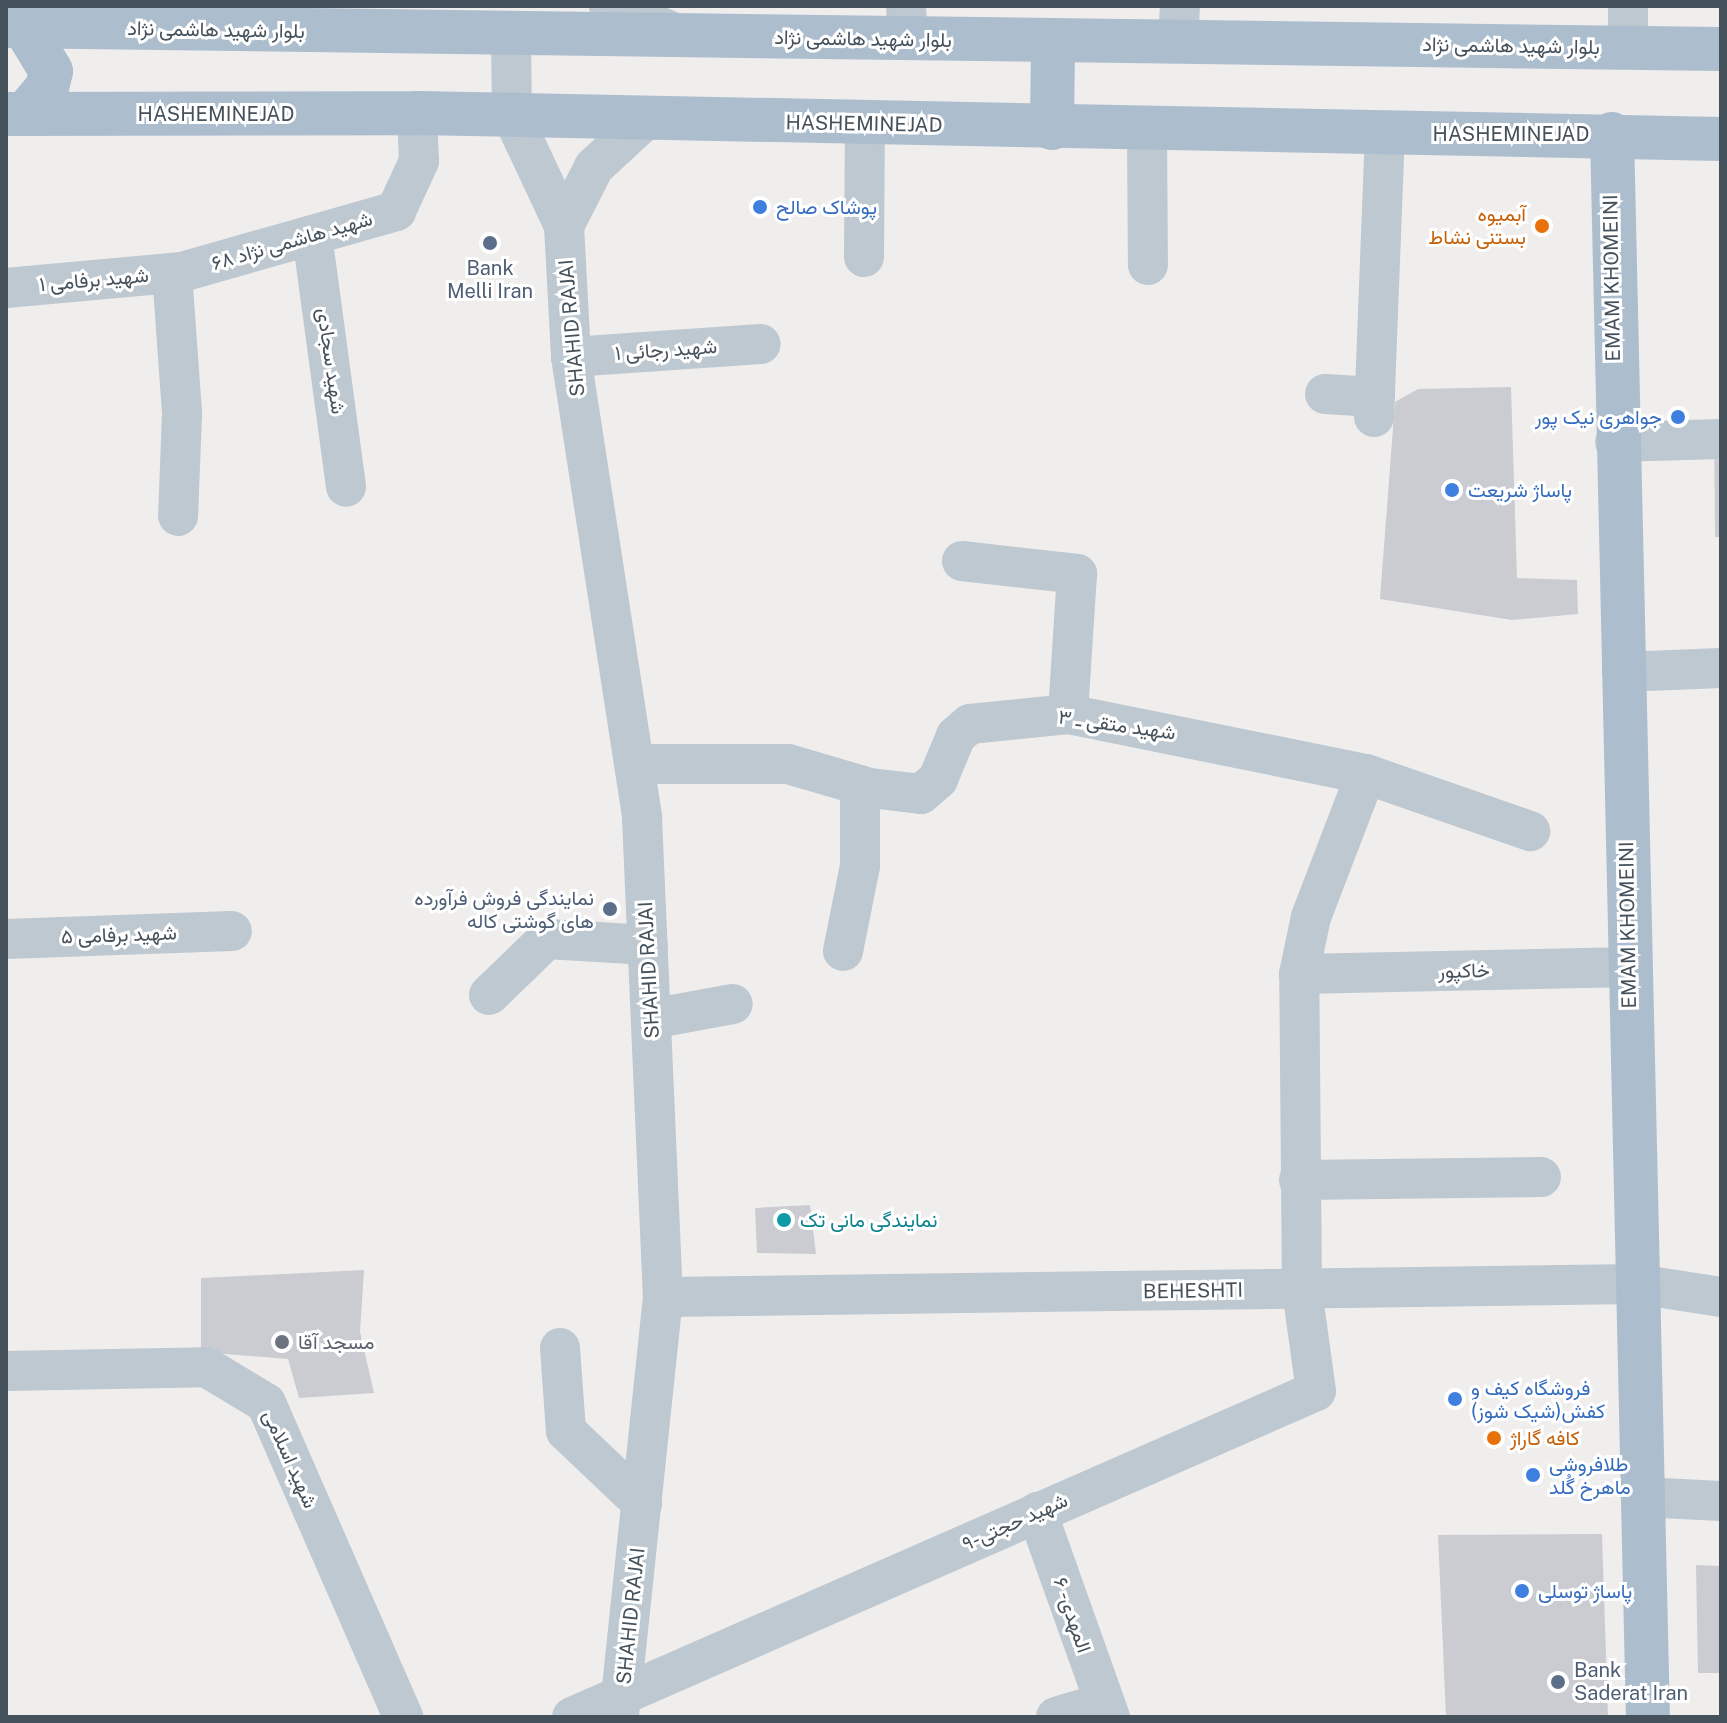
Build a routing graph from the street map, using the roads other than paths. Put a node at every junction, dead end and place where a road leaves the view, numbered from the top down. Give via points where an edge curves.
1 (609, 6) edge
2 (71, 17) edge
3 (133, 18) edge
4 (518, 21) edge
5 (907, 23) edge
6 (1179, 24) edge
7 (16, 27) edge
8 (1628, 27) edge
9 (694, 38) junction
10 (1053, 42) junction
11 (1721, 49) edge
12 (417, 113) junction
13 (15, 114) edge
14 (512, 115) junction
15 (646, 119) junction
16 (865, 125) junction
17 (1052, 128) junction
18 (1147, 132) junction
19 (1612, 134) junction
20 (1385, 135) junction
21 (1721, 139) edge
22 (564, 226) junction
23 (312, 235) junction
24 (864, 257) dead end
25 (1148, 265) dead end
26 (177, 272) junction
27 (6, 288) edge
28 (761, 344) dead end
29 (571, 357) junction
30 (1325, 394) dead end
31 (1721, 439) edge
32 (1615, 442) junction
33 (346, 487) dead end
34 (178, 516) dead end
35 (962, 561) dead end
36 (1721, 668) edge
37 (1622, 672) junction
38 (1068, 714) junction
39 (637, 764) junction
40 (1366, 774) junction
41 (860, 785) junction
42 (1530, 831) dead end
43 (232, 931) dead end
44 (6, 939) edge
45 (648, 945) junction
46 (843, 951) dead end
47 (1630, 967) junction
48 (1299, 974) junction
49 (489, 995) dead end
50 (733, 1004) dead end
51 (651, 1019) junction
52 (1541, 1177) dead end
53 (1299, 1180) junction
54 (1637, 1284) junction
55 (1302, 1290) junction
56 (663, 1297) junction
57 (1721, 1297) edge
58 (560, 1348) dead end
59 (6, 1371) edge
60 (1641, 1497) junction
61 (1721, 1501) edge
62 (642, 1503) junction
63 (1037, 1512) junction
64 (625, 1710) edge
65 (1106, 1710) edge
66 (403, 1717) edge
67 (572, 1717) edge
68 (1056, 1717) edge
69 (1648, 1717) edge

1 - 9 street
2 - 3 main road, بلوار شهید هاشمی نژاد
2 - 7 main road, بلوار شهید هاشمی نژاد
3 - 4 main road, بلوار شهید هاشمی نژاد via 456,34
4 - 9 main road, بلوار شهید هاشمی نژاد
4 - 14 street
5 - 9 main road, بلوار شهید هاشمی نژاد
5 - 10 main road, بلوار شهید هاشمی نژاد
6 - 8 main road, بلوار شهید هاشمی نژاد
6 - 10 main road, بلوار شهید هاشمی نژاد
7 - 13 main road via 51,71 47,88
8 - 11 main road, بلوار شهید هاشمی نژاد
10 - 17 main road
12 - 13 main road, HASHEMINEJAD
12 - 14 main road, HASHEMINEJAD
12 - 23 street, شهید هاشمی نژاد ۶۸ via 419,161 396,211
14 - 15 main road, HASHEMINEJAD
14 - 22 street
15 - 16 main road, HASHEMINEJAD
15 - 22 street via 594,167
16 - 17 main road, HASHEMINEJAD
16 - 24 street
17 - 18 main road, HASHEMINEJAD
18 - 20 main road, HASHEMINEJAD
18 - 25 street
19 - 20 main road, HASHEMINEJAD
19 - 21 main road, HASHEMINEJAD
19 - 32 main road, EMAM KHOMEINI
20 - 30 street via 1375,407
22 - 29 street, SHAHID RAJAI
23 - 26 street, شهید هاشمی نژاد ۶۸
23 - 33 street, شهید سجادی
26 - 27 street, شهید برفامی ۱
26 - 34 street via 182,414
28 - 29 street, شهید رجائی ۱
29 - 39 street, SHAHID RAJAI
31 - 32 street
32 - 37 main road, EMAM KHOMEINI
35 - 38 street via 1077,574
36 - 37 street
37 - 47 main road, EMAM KHOMEINI
38 - 40 street, شهید متقی ـ ۳
38 - 41 street, شهید متقی ـ ۳ via 970,724 956,736 938,779 921,794
39 - 41 street, شهید متقی ـ ۳ via 788,764
39 - 45 street, SHAHID RAJAI
40 - 42 street, شهید متقی ـ ۳
40 - 48 street via 1311,917
41 - 46 street via 860,866
43 - 44 street, شهید برفامی ۵
45 - 49 street via 547,939
45 - 51 street, SHAHID RAJAI
47 - 48 street, خاکپور
47 - 54 main road, EMAM KHOMEINI
48 - 53 street
50 - 51 street
51 - 56 street, SHAHID RAJAI
52 - 53 street
53 - 55 street
54 - 55 street, BEHESHTI
54 - 57 street, BEHESHTI
54 - 60 main road, EMAM KHOMEINI
55 - 56 street, BEHESHTI
55 - 63 street, شهید حجتی-۹ via 1316,1391
56 - 62 street, SHAHID RAJAI
58 - 62 street via 566,1431
59 - 66 street, شهید اسلامی via 206,1367 266,1403
60 - 61 street
60 - 69 main road, EMAM KHOMEINI
62 - 64 street, SHAHID RAJAI
63 - 64 street, شهید حجتی-۹
63 - 65 street, المهدی - ۶
64 - 67 street
65 - 68 street

